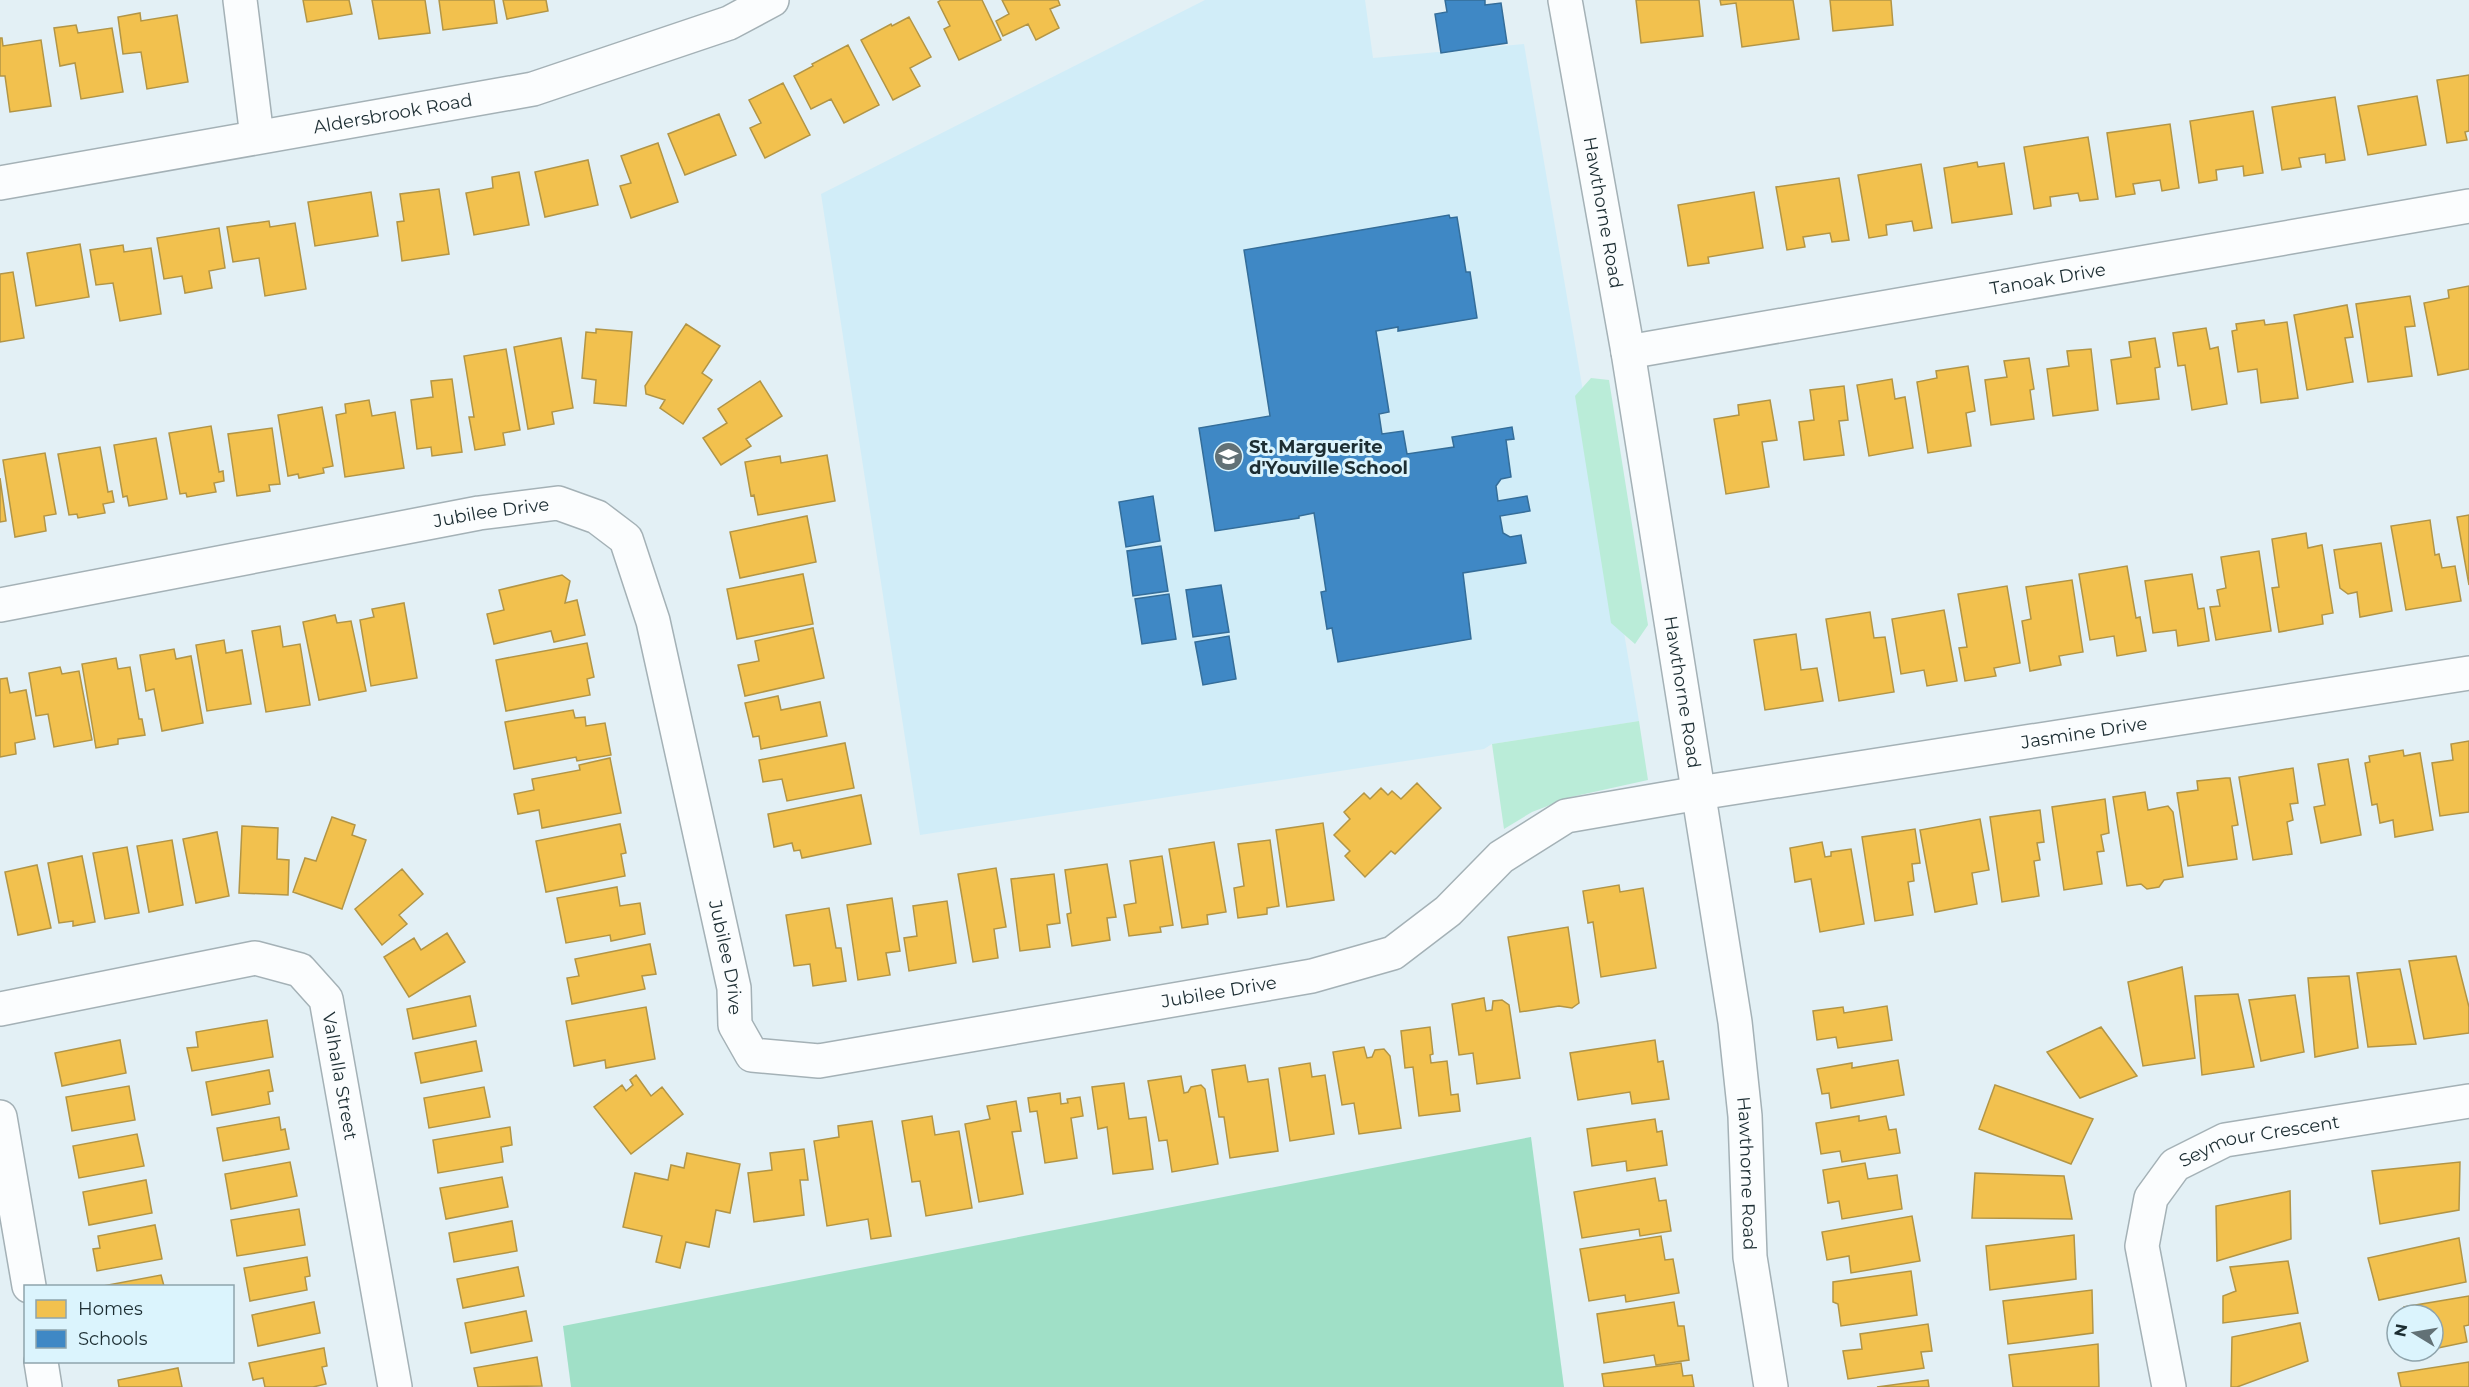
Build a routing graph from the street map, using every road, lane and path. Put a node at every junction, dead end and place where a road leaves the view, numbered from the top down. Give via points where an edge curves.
1 (240, 0) edge
2 (772, 0) edge
3 (1565, 0) edge
4 (723, 11) edge
5 (257, 137) junction
6 (0, 183) edge
7 (2469, 206) edge
8 (1628, 352) junction
9 (0, 605) edge
10 (2469, 674) edge
11 (1699, 793) junction
12 (0, 1009) edge
13 (2469, 1101) edge
14 (0, 1117) edge
15 (28, 1285) edge
16 (41, 1363) edge
17 (45, 1387) edge
18 (395, 1387) edge
19 (1771, 1387) edge
20 (2169, 1387) edge

1 - 5 street
2 - 4 street, Aldersbrook Road
3 - 8 street, Hawthorne Road
4 - 5 street, Aldersbrook Road via 533,89
5 - 6 street, Aldersbrook Road
7 - 8 street, Tanoak Drive
8 - 11 street, Hawthorne Road
9 - 11 street, Jubilee Drive via 479,513 558,503 597,518 626,539 653,621 734,988 735,1025 752,1055 819,1061 1312,976 1393,954 1448,910 1501,857 1566,816
10 - 11 street, Jasmine Drive
11 - 19 street, Hawthorne Road via 1735,1022 1745,1116 1750,1257
12 - 18 street, Valhalla Street via 255,958 300,970 326,999
13 - 20 street, Seymour Crescent via 2225,1140 2175,1165 2151,1198 2142,1246
14 - 15 street
16 - 17 street

